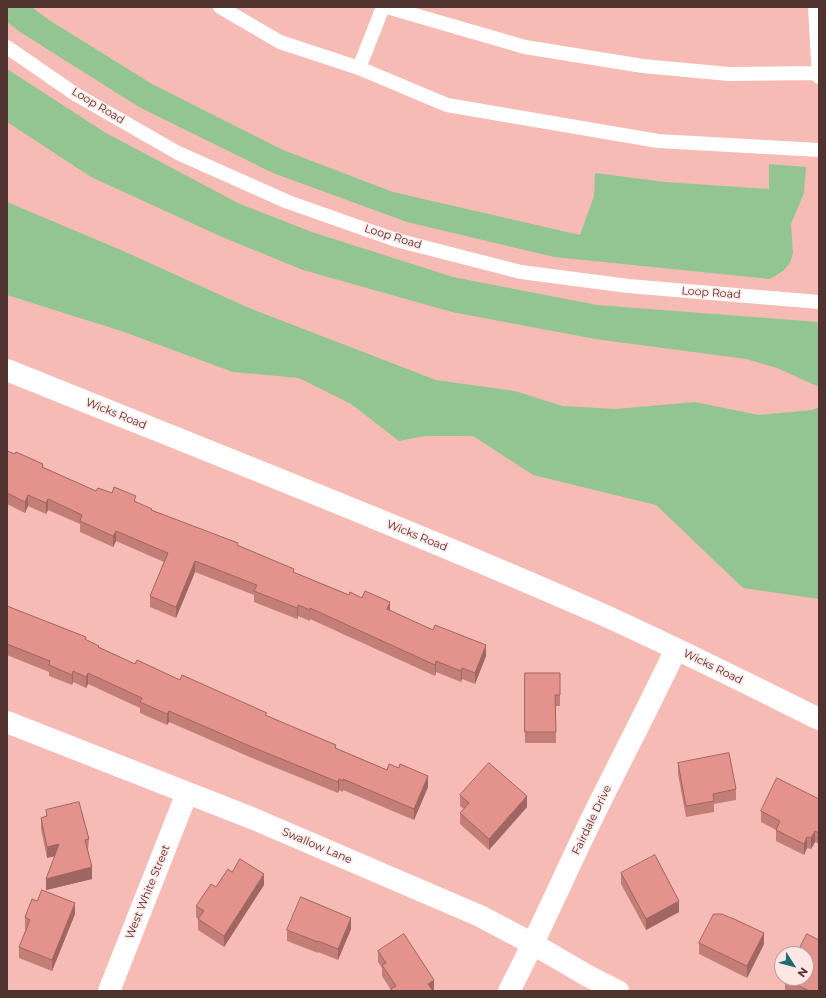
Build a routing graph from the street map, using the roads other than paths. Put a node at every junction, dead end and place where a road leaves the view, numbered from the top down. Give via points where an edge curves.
1 (220, 7) edge
2 (383, 7) edge
3 (387, 7) edge
4 (815, 7) edge
5 (7, 47) edge
6 (359, 68) junction
7 (819, 73) edge
8 (819, 77) edge
9 (819, 150) edge
10 (819, 302) edge
11 (7, 370) edge
12 (676, 649) junction
13 (819, 718) edge
14 (7, 722) edge
15 (187, 793) junction
16 (533, 944) junction
17 (109, 991) edge
18 (509, 991) edge
19 (618, 991) edge

1 - 6 lane via 280,42
2 - 6 lane
3 - 7 lane via 525,47 643,66 729,74
4 - 7 lane
5 - 10 lane, Loop Road via 75,94 178,153 288,202 396,240 521,272 628,286
6 - 9 lane via 455,106 658,141
7 - 8 lane
11 - 12 street, Wicks Road via 436,544 601,614
12 - 13 street, Wicks Road
12 - 16 street, Fairdale Drive
14 - 15 street, Swallow Lane
15 - 16 street, Swallow Lane via 480,916
15 - 17 street, West White Street
16 - 18 street, Fairdale Drive
16 - 19 street, Swallow Lane

